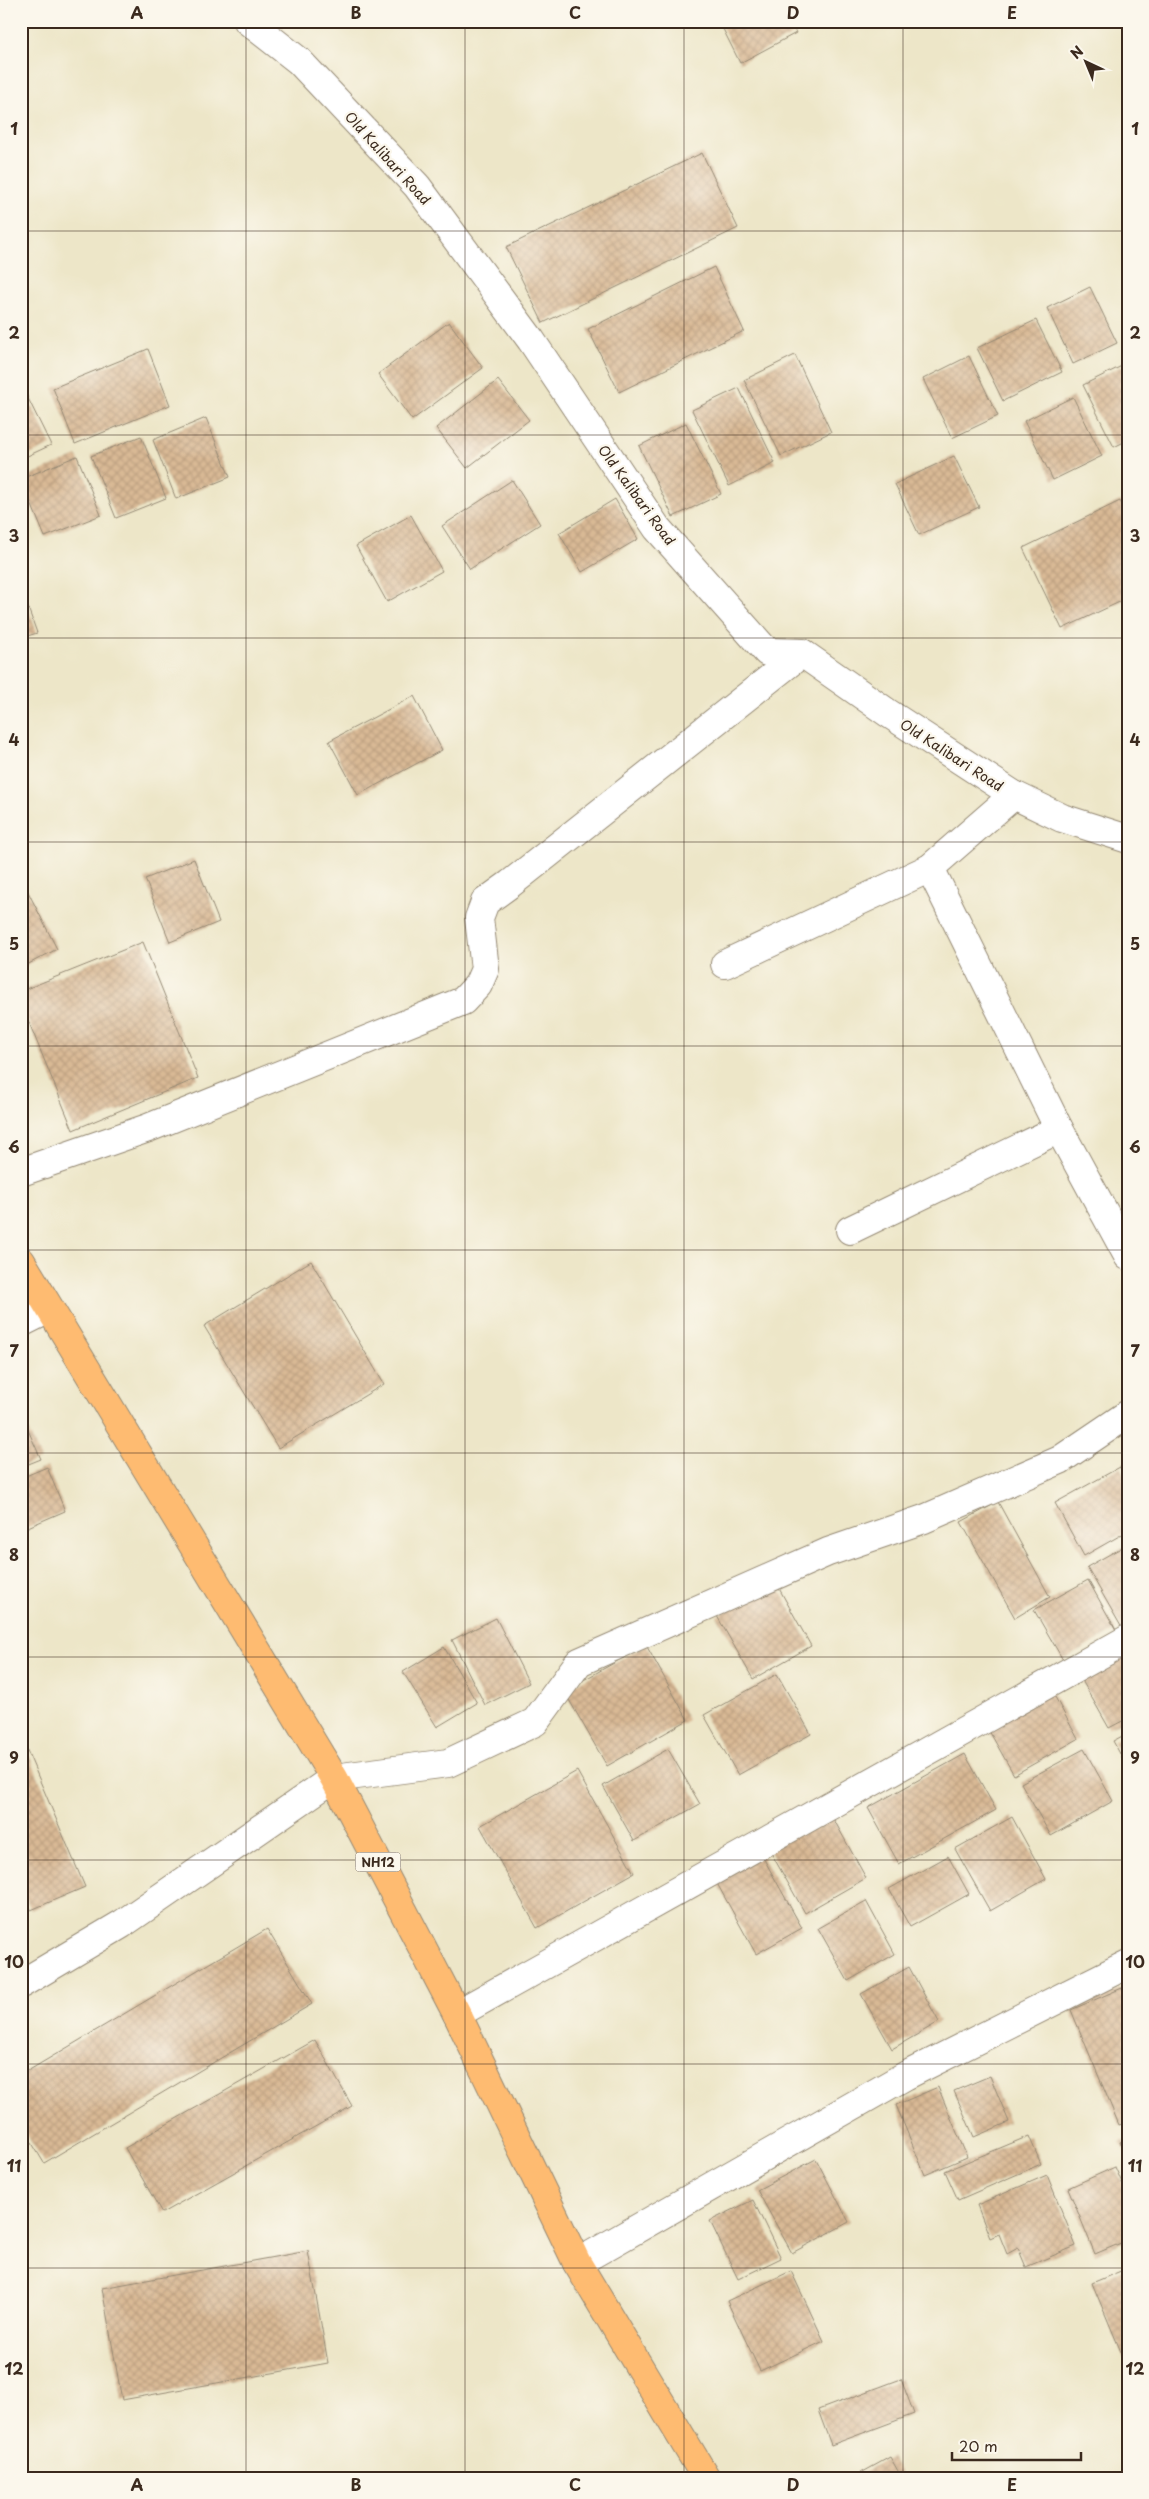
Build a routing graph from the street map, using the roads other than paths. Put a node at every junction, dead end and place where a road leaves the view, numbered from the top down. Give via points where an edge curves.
1 (248, 21) edge
2 (802, 653) junction
3 (1014, 795) junction
4 (1128, 839) edge
5 (930, 868) junction
6 (725, 964) dead end
7 (1059, 1129) junction
8 (21, 1172) edge
9 (850, 1230) dead end
10 (1128, 1256) edge
11 (21, 1261) edge
12 (49, 1309) junction
13 (21, 1323) edge
14 (1128, 1414) edge
15 (1128, 1639) edge
16 (334, 1778) junction
17 (1128, 1964) edge
18 (21, 1984) edge
19 (457, 2014) junction
20 (577, 2263) junction
21 (706, 2478) edge

1 - 2 street, Old Kalibari Road via 299,61 417,186 530,340 657,528 767,652
2 - 3 street, Old Kalibari Road
2 - 8 street via 485,902 479,918 485,970 478,985 463,1001 148,1128
3 - 4 street, Old Kalibari Road via 1062,818
3 - 5 street
5 - 6 street
5 - 7 street
7 - 9 street
7 - 10 street
11 - 12 highway, NH12
12 - 13 street
12 - 16 highway, NH12
14 - 16 street via 1060,1460 924,1519 828,1552 579,1662 535,1722 448,1764
15 - 19 street
16 - 18 street via 122,1924
16 - 19 highway, NH12
17 - 20 street via 905,2076
19 - 20 highway, NH12
20 - 21 highway, NH12

